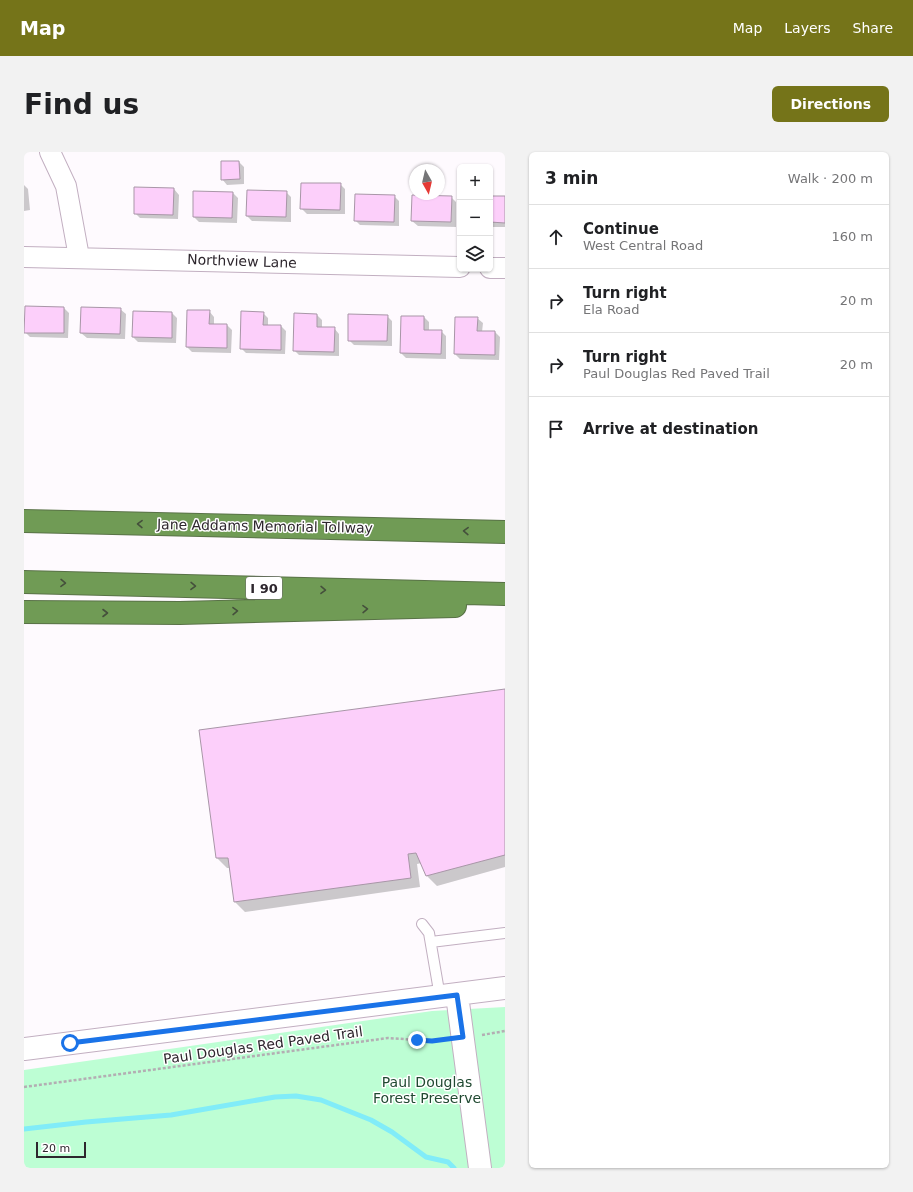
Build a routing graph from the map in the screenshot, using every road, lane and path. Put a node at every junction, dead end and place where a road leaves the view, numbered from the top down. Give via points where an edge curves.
1 (50, 152) edge
2 (24, 257) edge
3 (79, 257) junction
4 (457, 267) edge
5 (493, 268) edge
6 (505, 268) edge
7 (24, 521) edge
8 (505, 532) edge
9 (24, 582) edge
10 (505, 594) edge
11 (505, 604) edge
12 (24, 612) edge
13 (422, 924) dead end
14 (505, 932) edge
15 (431, 942) junction
16 (505, 988) edge
17 (448, 996) junction
18 (505, 1031) edge
19 (463, 1037) junction
20 (24, 1048) edge
21 (24, 1087) edge
22 (480, 1168) edge

1 - 3 street via 66,186
2 - 3 street, Northview Lane
3 - 4 street, Northview Lane
5 - 6 street
8 -> 7 highway, Jane Addams Memorial Tollway
9 -> 10 highway, I 90
12 -> 11 highway via 188,612
13 - 15 lane via 429,933
14 - 15 lane
15 - 17 lane
16 - 17 street
17 - 19 street
17 - 20 street
18 - 19 path, Paul Douglas Red Paved Trail
19 - 21 path, Paul Douglas Red Paved Trail via 432,1041 388,1038
19 - 22 street

